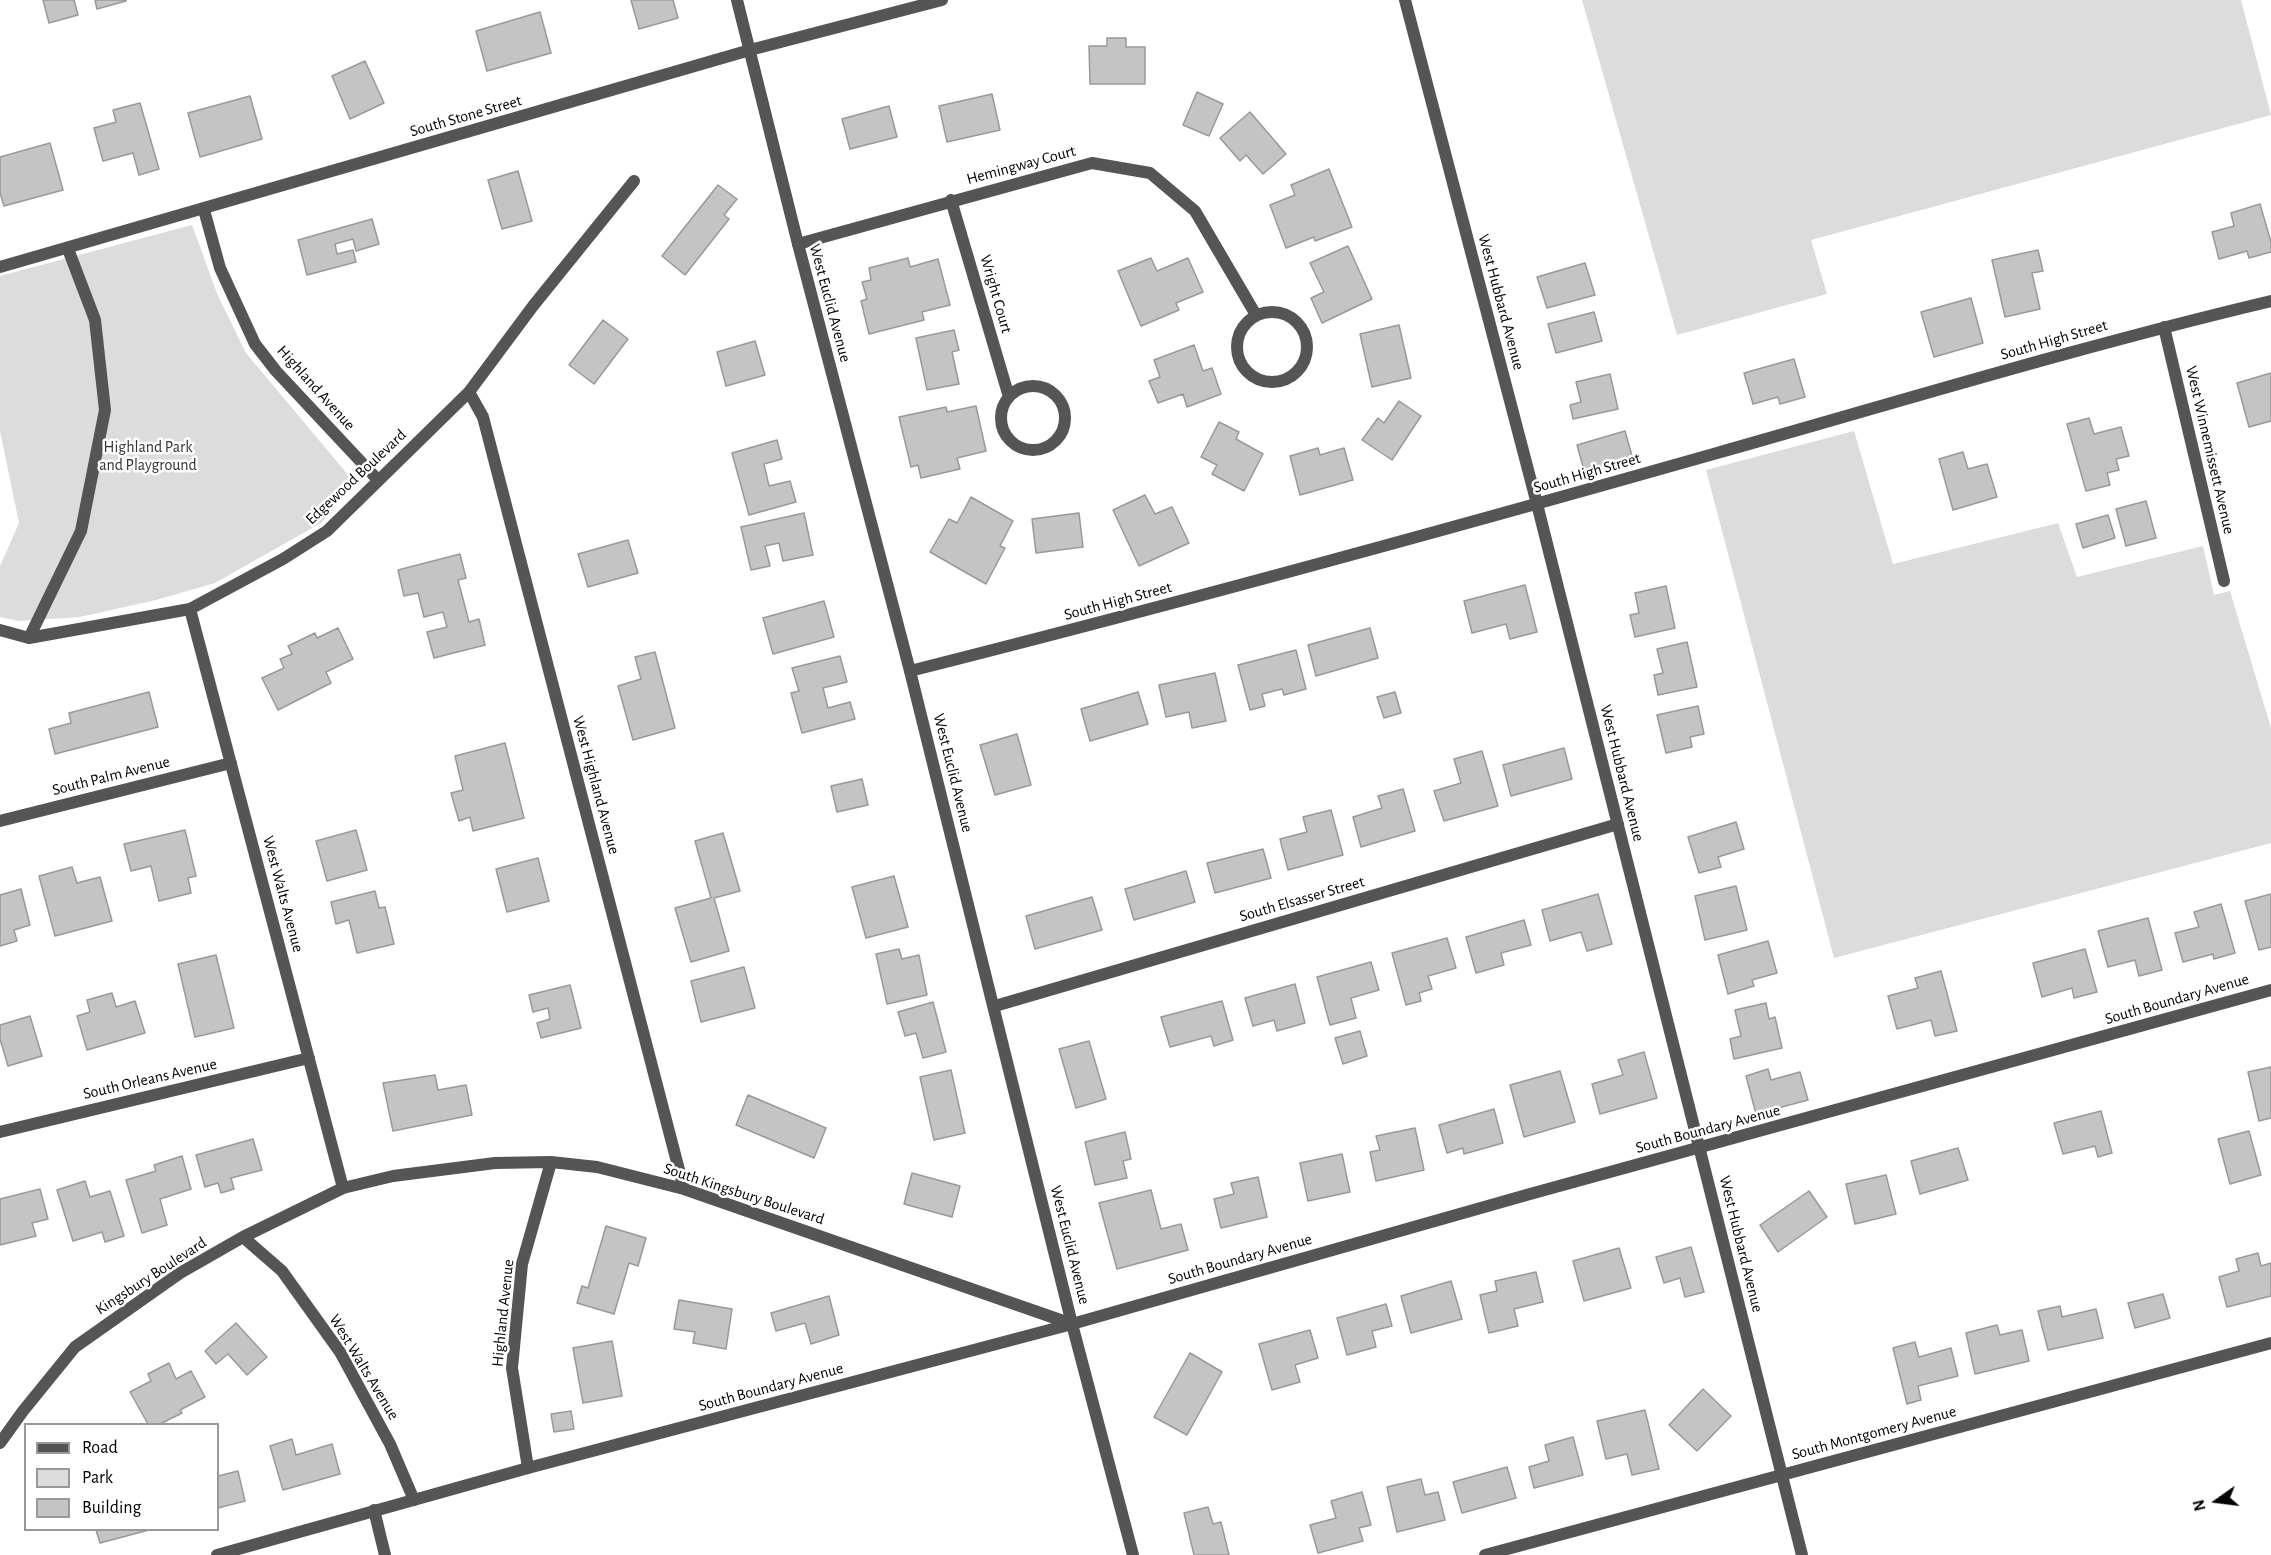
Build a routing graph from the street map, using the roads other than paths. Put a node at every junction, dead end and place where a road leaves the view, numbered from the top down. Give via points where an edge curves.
1 (737, 0) edge
2 (942, 0) edge
3 (1405, 0) edge
4 (750, 50) junction
5 (634, 181) dead end
6 (951, 200) junction
7 (204, 210) junction
8 (798, 244) junction
9 (68, 249) junction
10 (0, 267) edge
11 (2271, 301) edge
12 (1256, 315) junction
13 (2164, 327) junction
14 (469, 392) junction
15 (1009, 397) junction
16 (378, 480) junction
17 (1537, 504) junction
18 (2224, 581) dead end
19 (190, 609) junction
20 (0, 630) edge
21 (29, 638) junction
22 (910, 671) junction
23 (231, 763) junction
24 (0, 821) edge
25 (1618, 824) junction
26 (2271, 990) edge
27 (995, 1006) junction
28 (309, 1058) junction
29 (0, 1132) edge
30 (1700, 1148) junction
31 (551, 1162) junction
32 (393, 1176) joint
33 (343, 1188) junction
34 (684, 1189) junction
35 (243, 1237) junction
36 (1072, 1324) junction
37 (2271, 1343) edge
38 (0, 1443) edge
39 (528, 1468) junction
40 (1782, 1475) junction
41 (414, 1500) junction
42 (374, 1510) junction
43 (217, 1555) edge
44 (385, 1555) edge
45 (1133, 1555) edge
46 (1485, 1555) edge
47 (1802, 1555) edge

1 - 4 street, West Euclid Avenue
2 - 4 street, South Stone Street
3 - 17 street, West Hubbard Avenue
4 - 7 street, South Stone Street
4 - 8 street, West Euclid Avenue
5 - 14 street, Edgewood Boulevard
6 - 8 street, Hemingway Court
6 - 12 street, Hemingway Court via 1092,163 1150,173 1196,211
6 - 15 street, Wright Court
7 - 9 street, South Stone Street
7 - 16 street, Highland Avenue via 220,268 255,344
8 - 22 street, West Euclid Avenue
9 - 10 street, South Stone Street
9 - 21 street via 95,320 105,410 81,531
11 - 13 street, South High Street
12 - 12 street via 1240,331 1237,343 1242,366 1256,377 1272,382 1284,380 1294,374 1306,356 1304,333 1298,323 1279,312
13 - 17 street, South High Street
13 - 18 street, West Winnemissett Avenue
14 - 16 street, Edgewood Boulevard
14 - 34 street, West Highland Avenue via 483,417
15 - 15 street, Wright Court via 1001,414 1010,441 1019,447 1040,450 1059,438 1066,418 1058,397 1049,390 1028,386
16 - 19 street, Edgewood Boulevard via 327,531 283,560
17 - 22 street, South High Street
17 - 25 street, West Hubbard Avenue
19 - 21 street, Edgewood Boulevard
19 - 23 street, West Walts Avenue
20 - 21 street, Edgewood Boulevard
22 - 27 street, West Euclid Avenue
23 - 24 street, South Palm Avenue
23 - 28 street, West Walts Avenue
25 - 27 street, South Elsasser Street
25 - 30 street, West Hubbard Avenue
26 - 30 street, South Boundary Avenue
27 - 36 street, West Euclid Avenue
28 - 29 street, South Orleans Avenue
28 - 33 street, West Walts Avenue
30 - 36 street, South Boundary Avenue
30 - 40 street, West Hubbard Avenue
31 - 32 street, South Kingsbury Boulevard via 495,1163
31 - 34 street, South Kingsbury Boulevard via 597,1167
31 - 39 street, Highland Avenue via 522,1264 512,1368
32 - 33 street, Kingsbury Boulevard
33 - 35 street, Kingsbury Boulevard
34 - 36 street, South Kingsbury Boulevard
35 - 38 street, Kingsbury Boulevard via 180,1273 75,1347
35 - 41 street, West Walts Avenue via 282,1271 340,1352 390,1444
36 - 39 street, South Boundary Avenue
36 - 45 street, West Euclid Avenue
37 - 40 street, South Montgomery Avenue
39 - 41 street, South Boundary Avenue
40 - 46 street, South Montgomery Avenue
40 - 47 street, West Hubbard Avenue
41 - 42 street, South Boundary Avenue
42 - 43 street, South Boundary Avenue
42 - 44 street

